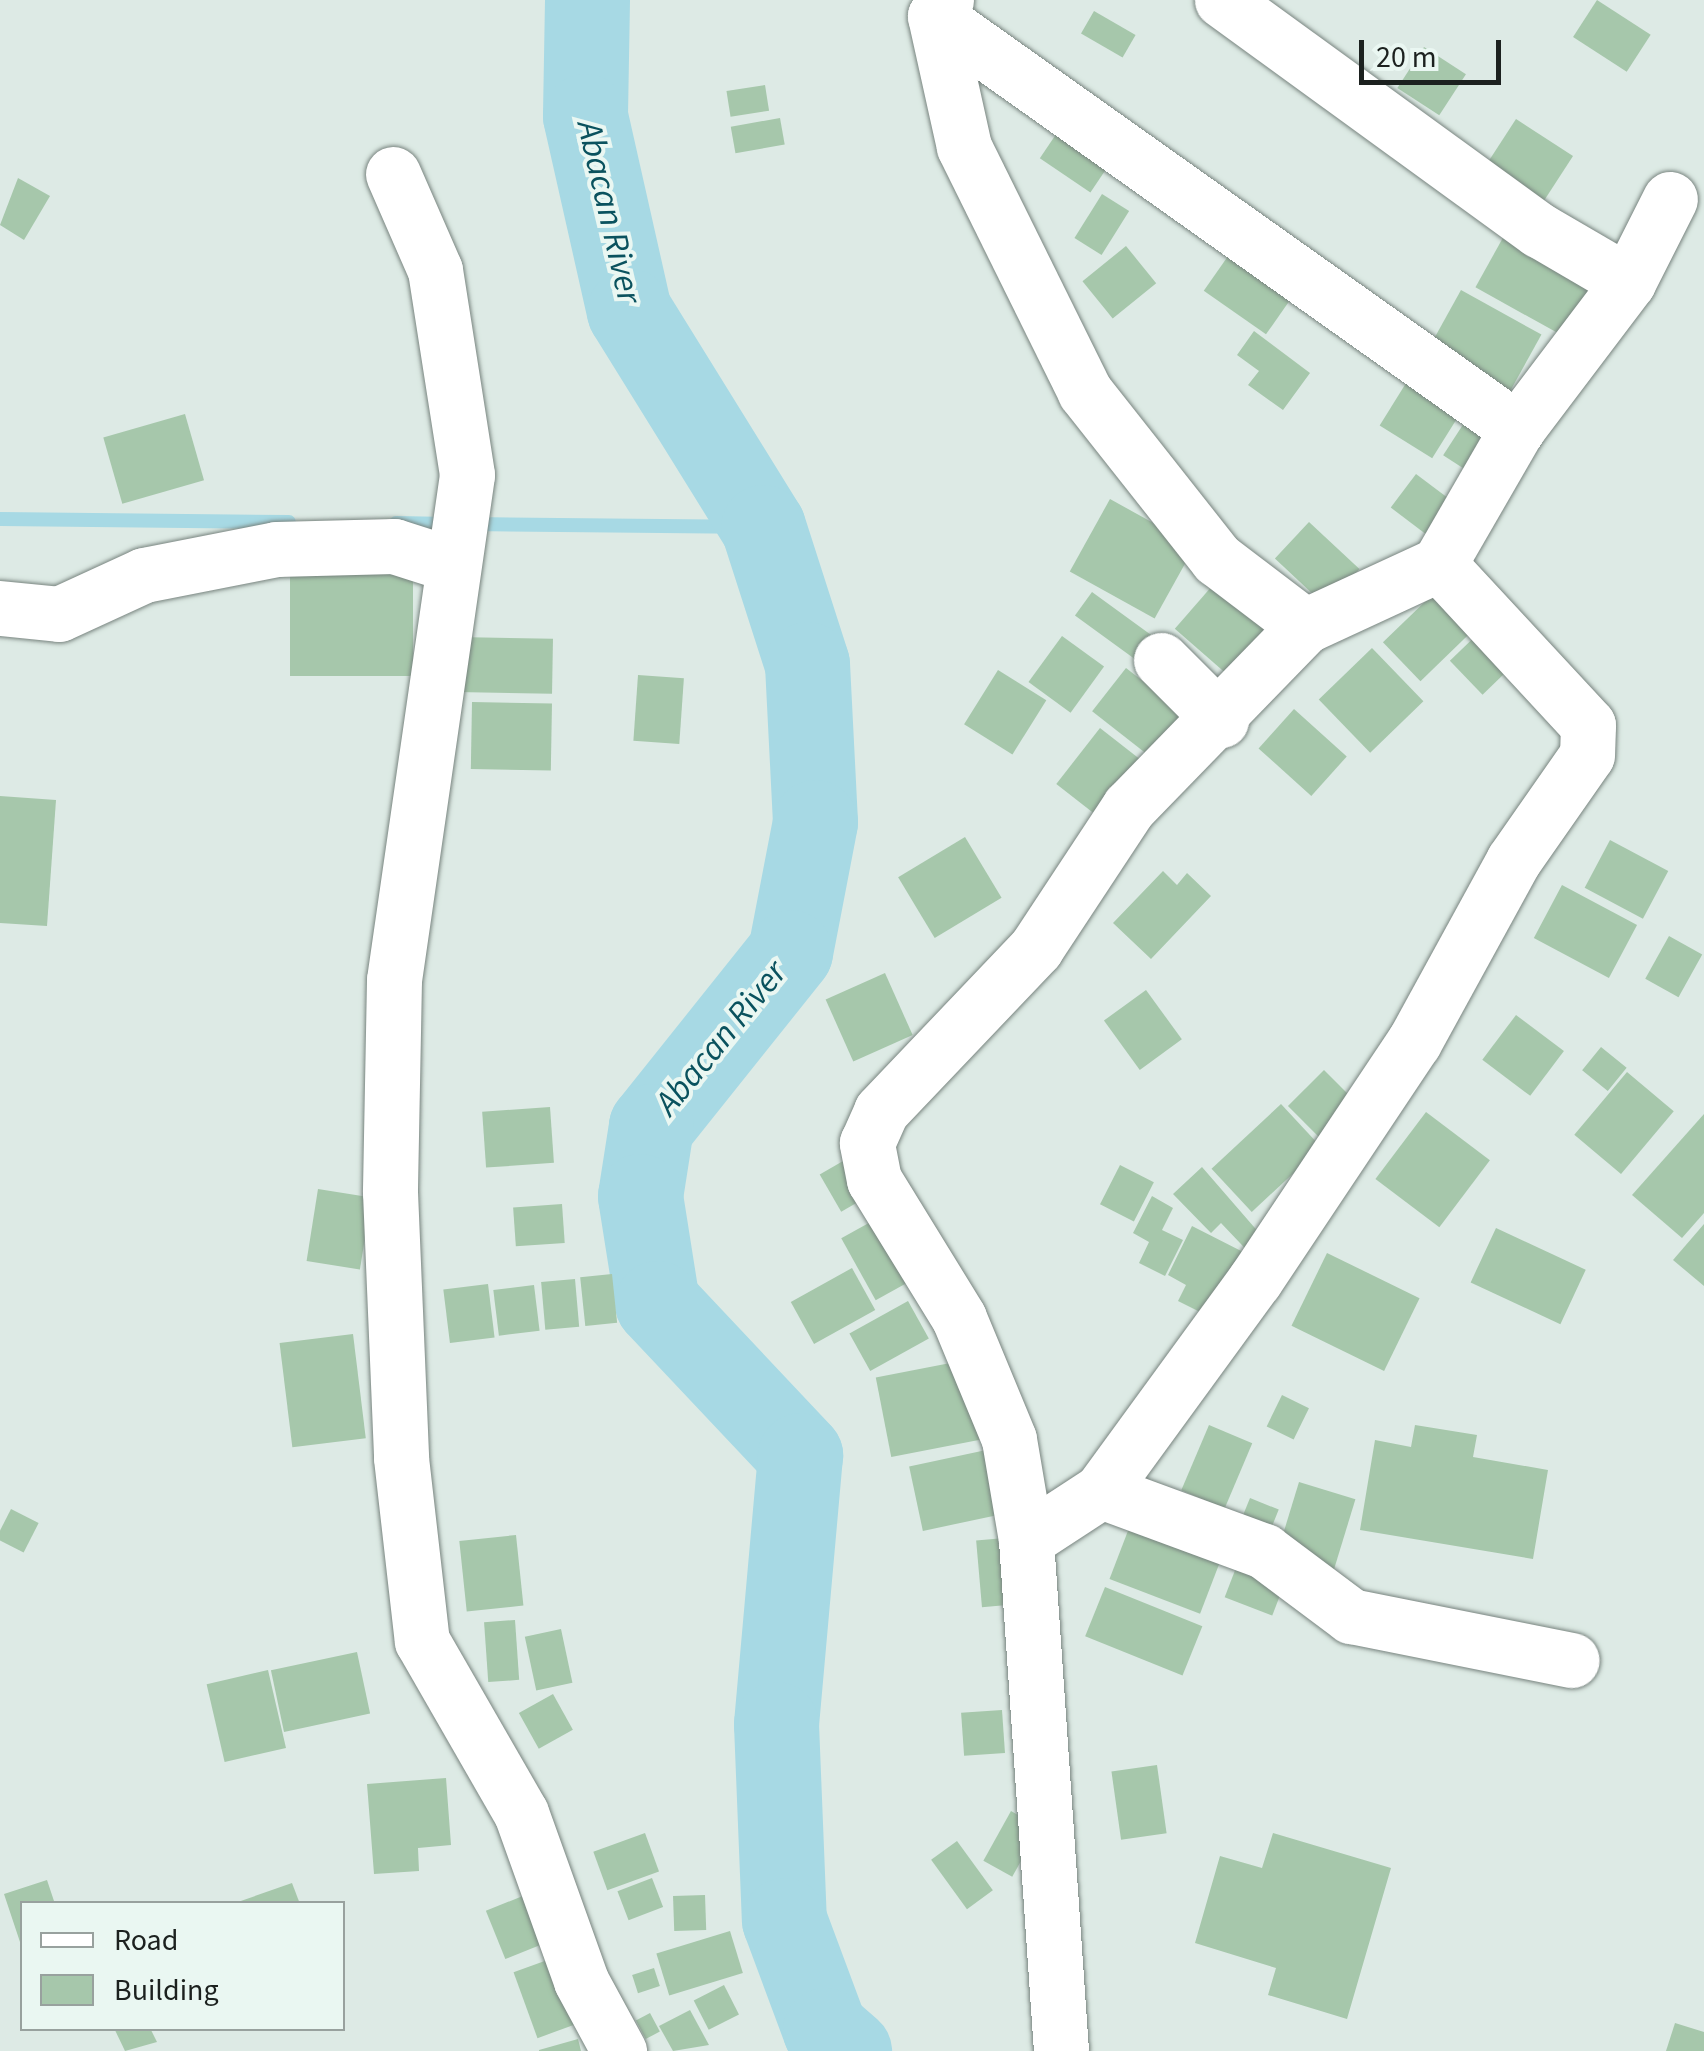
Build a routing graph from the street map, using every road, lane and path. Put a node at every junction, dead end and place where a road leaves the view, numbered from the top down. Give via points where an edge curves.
1 (1222, 0) edge
2 (940, 8) edge
3 (393, 174) dead end
4 (1670, 198) dead end
5 (1628, 282) junction
6 (1516, 429) junction
7 (453, 551) junction
8 (1439, 564) junction
9 (0, 608) edge
10 (1305, 626) junction
11 (1161, 660) dead end
12 (1221, 720) junction
13 (1101, 1491) junction
14 (1026, 1540) junction
15 (1572, 1660) dead end
16 (619, 2051) edge
17 (1061, 2051) edge

1 - 5 street via 1539,230
2 - 6 street
2 - 10 street via 964,147 1011,257 1085,392 1218,559
3 - 7 street via 435,270 467,475
4 - 5 street
5 - 6 street
6 - 8 street
7 - 9 street via 276,549 144,575 59,614
7 - 16 street via 394,980 390,1192 420,1622 521,1813 580,1982
8 - 10 street
8 - 13 street via 1588,724 1587,755 1514,861 1403,1058
10 - 12 street
11 - 12 street
12 - 14 street via 1129,807 1036,948 881,1111 867,1143 874,1180 959,1318 1009,1439
13 - 14 street
13 - 15 street via 1264,1551 1351,1616
14 - 17 street

